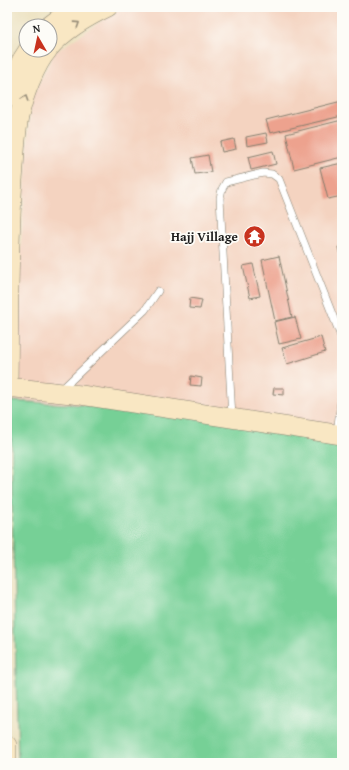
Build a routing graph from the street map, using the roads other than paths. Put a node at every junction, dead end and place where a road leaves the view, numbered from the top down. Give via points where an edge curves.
1 (74, 7) edge
2 (108, 7) edge
3 (58, 19) edge
4 (58, 39) edge
5 (23, 58) edge
6 (42, 58) edge
7 (7, 97) edge
8 (158, 291) dead end
9 (342, 339) edge
10 (7, 388) edge
11 (58, 392) junction
12 (342, 393) edge
13 (232, 418) junction
14 (339, 434) edge
15 (7, 745) edge
16 (7, 763) edge

1 - 3 main road
4 -> 2 main road via 86,18
5 - 7 main road
10 -> 6 main road via 11,214 19,116 34,72
8 - 11 lane via 145,310
9 - 13 lane via 279,179 272,174 263,173 226,182 220,198
10 - 11 main road
11 - 13 main road
12 - 14 lane
13 - 14 main road
15 - 16 main road

